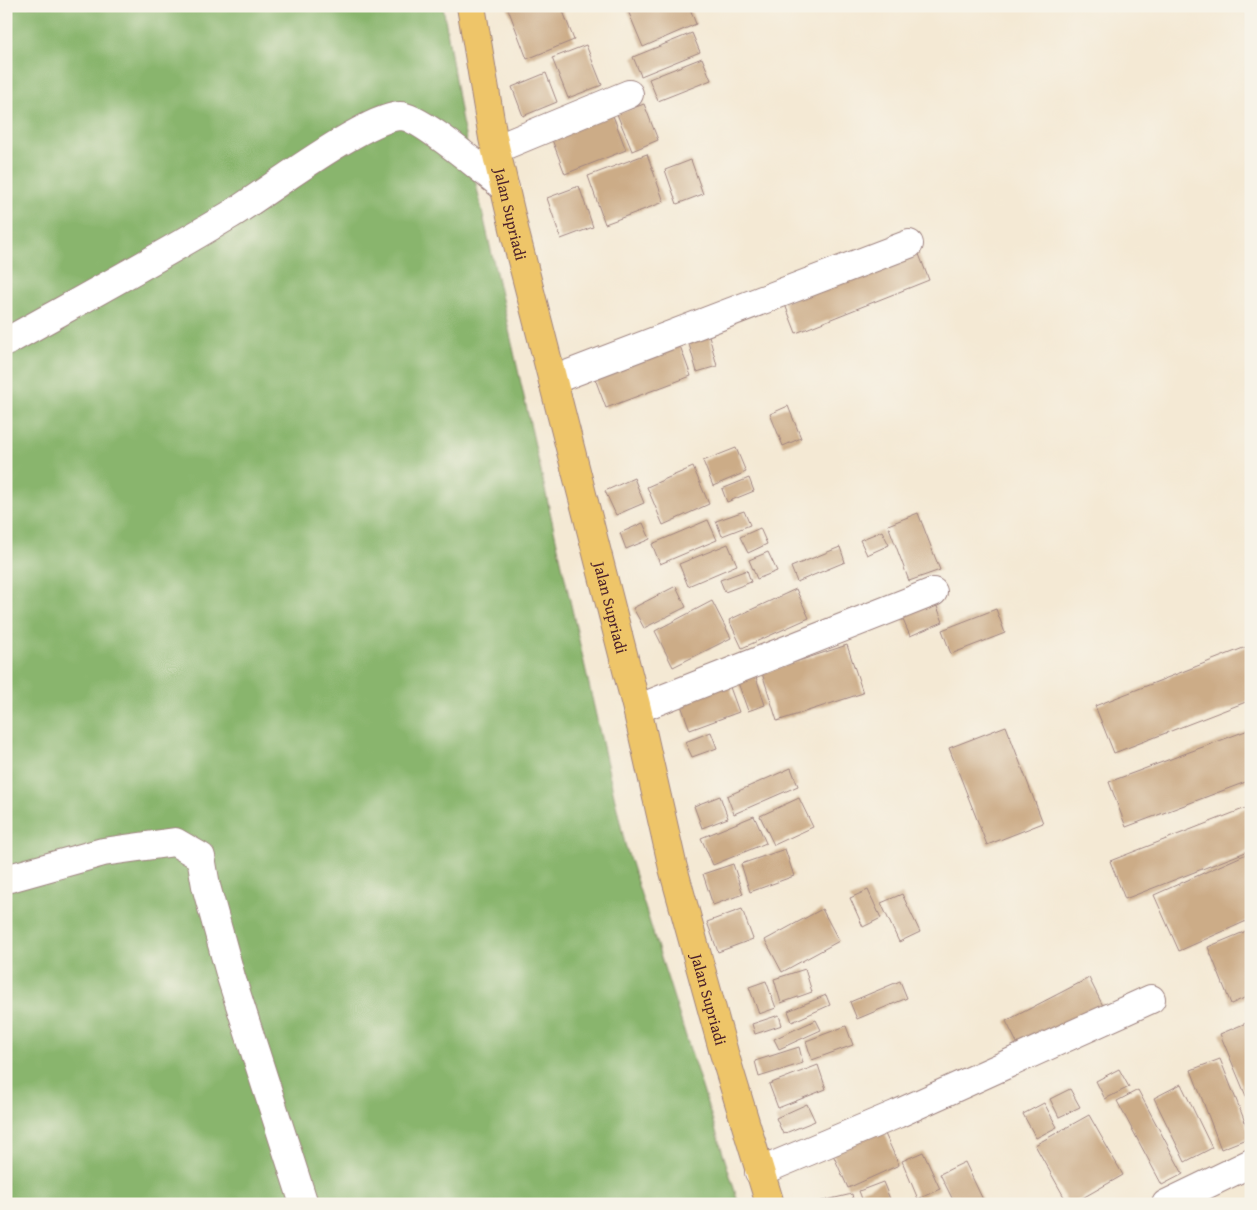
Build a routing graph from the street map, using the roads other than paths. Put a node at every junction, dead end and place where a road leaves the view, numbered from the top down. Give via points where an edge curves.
1 (471, 6) edge
2 (629, 94) dead end
3 (496, 149) junction
4 (505, 188) junction
5 (909, 244) dead end
6 (6, 342) edge
7 (553, 380) junction
8 (932, 592) dead end
9 (637, 709) junction
10 (6, 879) edge
11 (1151, 999) dead end
12 (1251, 1163) edge
13 (759, 1172) junction
14 (304, 1204) edge
15 (770, 1204) edge
16 (1166, 1204) edge

1 - 3 main road, Jalan Supriadi
2 - 3 street
3 - 4 main road, Jalan Supriadi
4 - 6 street via 421,123 402,116 384,119 342,142 231,214
4 - 7 main road, Jalan Supriadi
5 - 7 street
7 - 9 main road, Jalan Supriadi
8 - 9 street
9 - 13 main road, Jalan Supriadi via 673,868
10 - 14 street via 103,852 175,842 202,857 206,886 231,977
11 - 13 street
12 - 16 street
13 - 15 main road, Jalan Supriadi

